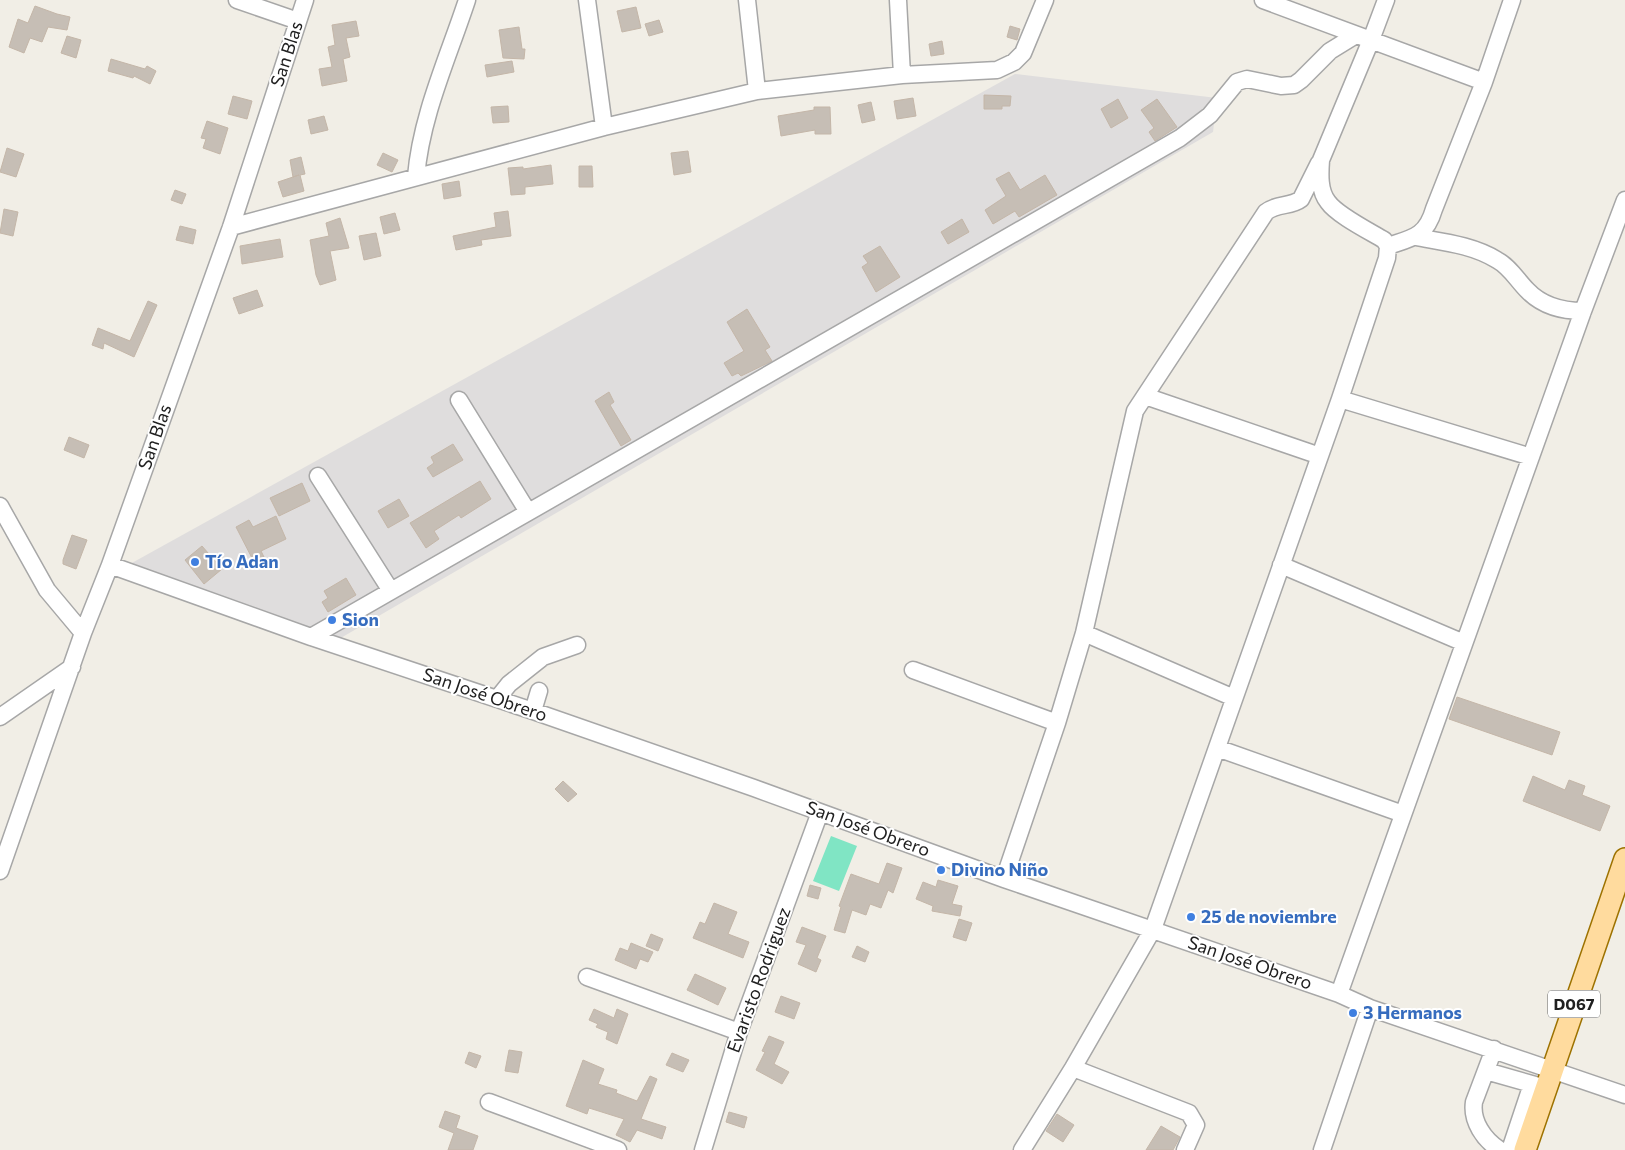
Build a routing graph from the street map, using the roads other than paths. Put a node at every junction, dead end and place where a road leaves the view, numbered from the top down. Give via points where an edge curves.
1 (237, 0) edge
2 (305, 0) edge
3 (467, 0) edge
4 (587, 0) edge
5 (747, 0) edge
6 (898, 0) edge
7 (1045, 0) edge
8 (1263, 0) edge
9 (1386, 0) edge
10 (1512, 0) edge
11 (298, 21) junction
12 (1364, 38) junction
13 (902, 75) junction
14 (1484, 82) junction
15 (757, 91) junction
16 (604, 127) junction
17 (1321, 160) junction
18 (416, 177) junction
19 (1625, 200) edge
20 (231, 227) junction
21 (1416, 237) junction
22 (1388, 246) junction
23 (1583, 311) junction
24 (1145, 396) junction
25 (1340, 399) junction
26 (459, 400) dead end
27 (1320, 456) junction
28 (1530, 457) junction
29 (318, 476) dead end
30 (0, 506) edge
31 (528, 512) junction
32 (110, 565) junction
33 (1281, 565) junction
34 (391, 591) junction
35 (83, 633) junction
36 (1084, 633) junction
37 (311, 637) junction
38 (1464, 643) junction
39 (577, 645) dead end
40 (72, 667) junction
41 (913, 670) dead end
42 (539, 690) dead end
43 (1234, 698) junction
44 (497, 699) junction
45 (533, 711) junction
46 (0, 717) edge
47 (1056, 724) junction
48 (1217, 748) junction
49 (820, 812) junction
50 (1403, 814) junction
51 (1625, 859) edge
52 (0, 871) edge
53 (1004, 879) junction
54 (1153, 929) junction
55 (588, 976) dead end
56 (1339, 994) junction
57 (1370, 1008) junction
58 (739, 1032) junction
59 (1494, 1049) junction
60 (1074, 1068) junction
61 (1486, 1071) junction
62 (1544, 1081) junction
63 (1625, 1095) edge
64 (489, 1102) dead end
65 (618, 1150) edge
66 (703, 1150) edge
67 (1022, 1150) edge
68 (1185, 1150) edge
69 (1322, 1150) edge
70 (1500, 1150) edge
71 (1510, 1150) edge
72 (1525, 1150) edge

1 - 11 street
2 - 11 street, San Blas
3 - 18 street via 428,115 418,152
4 - 16 street
5 - 15 street
6 - 13 street
7 - 13 street via 1023,52 1005,67
8 - 12 street
9 - 12 street
10 - 14 street
11 - 20 street, San Blas
12 - 14 street
12 - 17 street
12 - 31 street via 1330,50 1294,85 1281,86 1247,79 1237,82 1210,115 1180,138
13 - 15 street
14 - 21 street via 1430,223
15 - 16 street
16 - 18 street
17 - 22 street via 1322,190 1329,204 1384,240
17 - 24 street via 1297,202 1266,212
18 - 20 street
19 - 23 street
20 - 32 street, San Blas
21 - 22 street
21 - 23 street via 1467,247 1498,260 1544,303 1559,309
22 - 25 street via 1387,258
23 - 28 street
24 - 27 street
24 - 36 street via 1136,411
25 - 27 street
25 - 28 street
26 - 31 street
27 - 33 street
28 - 38 street
29 - 34 street
30 - 35 street via 47,590
31 - 34 street
32 - 35 street, San Blas
32 - 37 street, San José Obrero
33 - 38 street
33 - 43 street
34 - 37 street
35 - 40 street, San Blas
36 - 43 street
36 - 47 street
37 - 44 street, San José Obrero
38 - 50 street
39 - 44 street via 543,657 509,684
40 - 46 street
40 - 52 street, San Blas
41 - 47 street
42 - 45 street
43 - 48 street
44 - 45 street, San José Obrero
45 - 49 street, San José Obrero
47 - 53 street
48 - 50 street
48 - 54 street
49 - 53 street, San José Obrero
49 - 58 street, Evaristo Rodriguez
50 - 56 street
51 - 62 main road, D067
53 - 54 street, San José Obrero
54 - 56 street, San José Obrero
54 - 60 street
55 - 58 street
56 - 57 street, San José Obrero
57 - 59 street, San José Obrero
57 - 69 street
58 - 66 street, Evaristo Rodriguez
59 - 61 street
59 - 62 street, San José Obrero
60 - 67 street
60 - 68 street via 1189,1113 1196,1124
61 - 62 street
61 - 70 street via 1474,1102 1474,1114 1489,1141
62 - 63 street, San José Obrero
62 - 71 street
62 - 72 main road, D067
64 - 65 street

